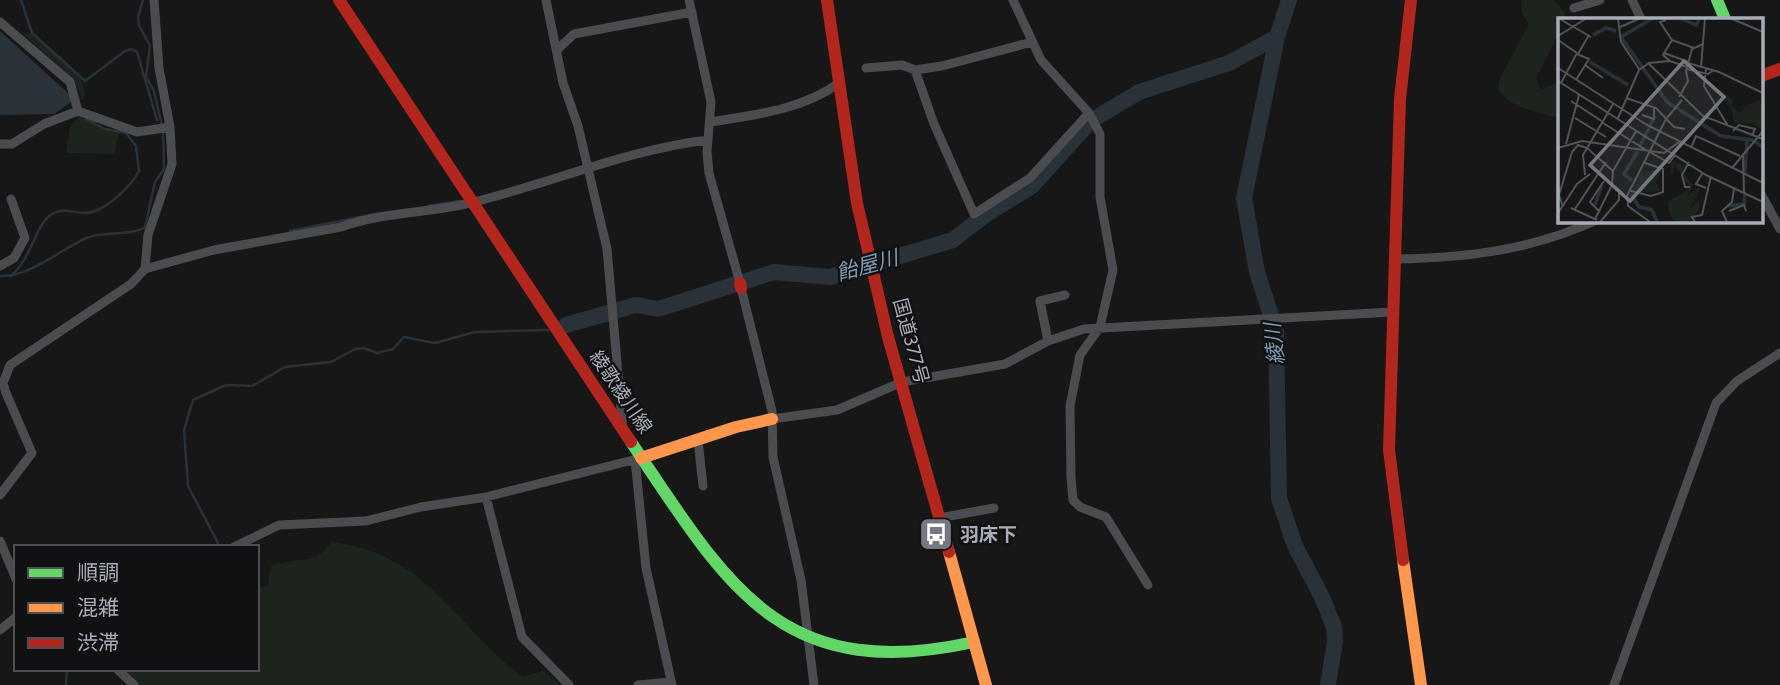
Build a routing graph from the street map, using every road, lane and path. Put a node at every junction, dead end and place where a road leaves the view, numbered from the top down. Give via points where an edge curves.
1 (154, 0) edge
2 (339, 0) edge
3 (546, 0) edge
4 (689, 0) edge
5 (827, 0) edge
6 (1013, 0) edge
7 (1411, 0) edge
8 (1600, 0) edge
9 (1632, 0) edge
10 (1717, 0) edge
11 (1574, 8) dead end
12 (692, 12) junction
13 (1641, 18) edge
14 (1724, 18) edge
15 (0, 22) edge
16 (1032, 42) junction
17 (558, 49) junction
18 (866, 68) dead end
19 (1780, 69) edge
20 (915, 70) junction
21 (1762, 76) edge
22 (839, 83) junction
23 (78, 111) junction
24 (1089, 113) junction
25 (710, 122) junction
26 (165, 128) junction
27 (708, 141) junction
28 (0, 144) edge
29 (589, 169) junction
30 (1762, 196) edge
31 (11, 199) dead end
32 (472, 202) junction
33 (1591, 222) edge
34 (1780, 229) edge
35 (1396, 258) junction
36 (0, 265) edge
37 (145, 269) junction
38 (1065, 295) dead end
39 (1388, 311) junction
40 (1100, 327) junction
41 (1048, 341) junction
42 (1780, 354) edge
43 (2, 374) edge
44 (902, 382) junction
45 (772, 419) junction
46 (623, 432) junction
47 (698, 440) junction
48 (638, 458) junction
49 (704, 485) dead end
50 (0, 495) edge
51 (486, 497) junction
52 (994, 508) dead end
53 (939, 517) junction
54 (0, 541) edge
55 (238, 545) edge
56 (14, 574) edge
57 (1148, 585) dead end
58 (14, 619) edge
59 (0, 630) edge
60 (807, 637) junction
61 (974, 642) junction
62 (119, 671) edge
63 (672, 683) edge
64 (134, 685) edge
65 (570, 685) edge
66 (638, 685) edge
67 (814, 685) edge
68 (986, 685) edge
69 (1421, 685) edge
70 (1614, 685) edge

1 - 26 street
2 - 32 main road, 綾歌綾川線
3 - 17 street
4 - 12 street
5 - 22 main road, 国道377号
6 - 16 street
7 - 35 main road via 1400,99
8 - 11 street
9 - 13 street
10 - 14 main road
12 - 17 street via 574,34
12 - 25 street via 709,83
15 - 23 street via 70,82
16 - 20 street via 977,59
16 - 24 street via 1041,60
17 - 29 street via 563,83
18 - 20 street via 902,65
19 - 21 main road
20 - 24 street via 974,214 1030,178
22 - 25 street via 805,103
22 - 44 main road, 国道377号 via 857,203
23 - 26 street via 137,132
23 - 28 street via 44,124 12,144
24 - 40 street via 1100,134 1100,197 1113,270
25 - 27 street
26 - 37 street via 172,164 148,235
27 - 29 street via 671,145 593,164
27 - 45 street via 709,173
29 - 32 street
29 - 46 street via 607,249
30 - 34 street
31 - 36 street via 25,238 13,258
32 - 37 street via 302,232
32 - 46 main road, 綾歌綾川線
33 - 35 street via 1527,245 1474,255
35 - 39 main road
37 - 43 street via 131,284
38 - 41 street via 1040,300
39 - 40 street
39 - 69 main road via 1389,450
40 - 41 street
40 - 57 street via 1080,355 1070,406 1073,500 1106,517
41 - 44 street via 1005,364
42 - 70 street via 1737,381 1716,403
43 - 50 street via 10,405 32,453
44 - 45 street via 837,410
44 - 53 main road, 国道377号
45 - 47 main road
45 - 60 street via 773,457 801,580
46 - 48 main road, 綾歌綾川線
47 - 48 main road
47 - 49 street
48 - 51 street
48 - 60 main road, 綾歌綾川線 via 739,592 777,622
48 - 63 street via 646,568
51 - 55 street via 366,521 279,525
51 - 65 street via 522,638
52 - 53 street
53 - 61 main road, 国道377号
54 - 56 street
58 - 59 street
60 - 61 main road, 綾歌綾川線 via 841,646 905,650
60 - 67 street
61 - 68 main road, 国道377号
62 - 64 street
63 - 66 street

